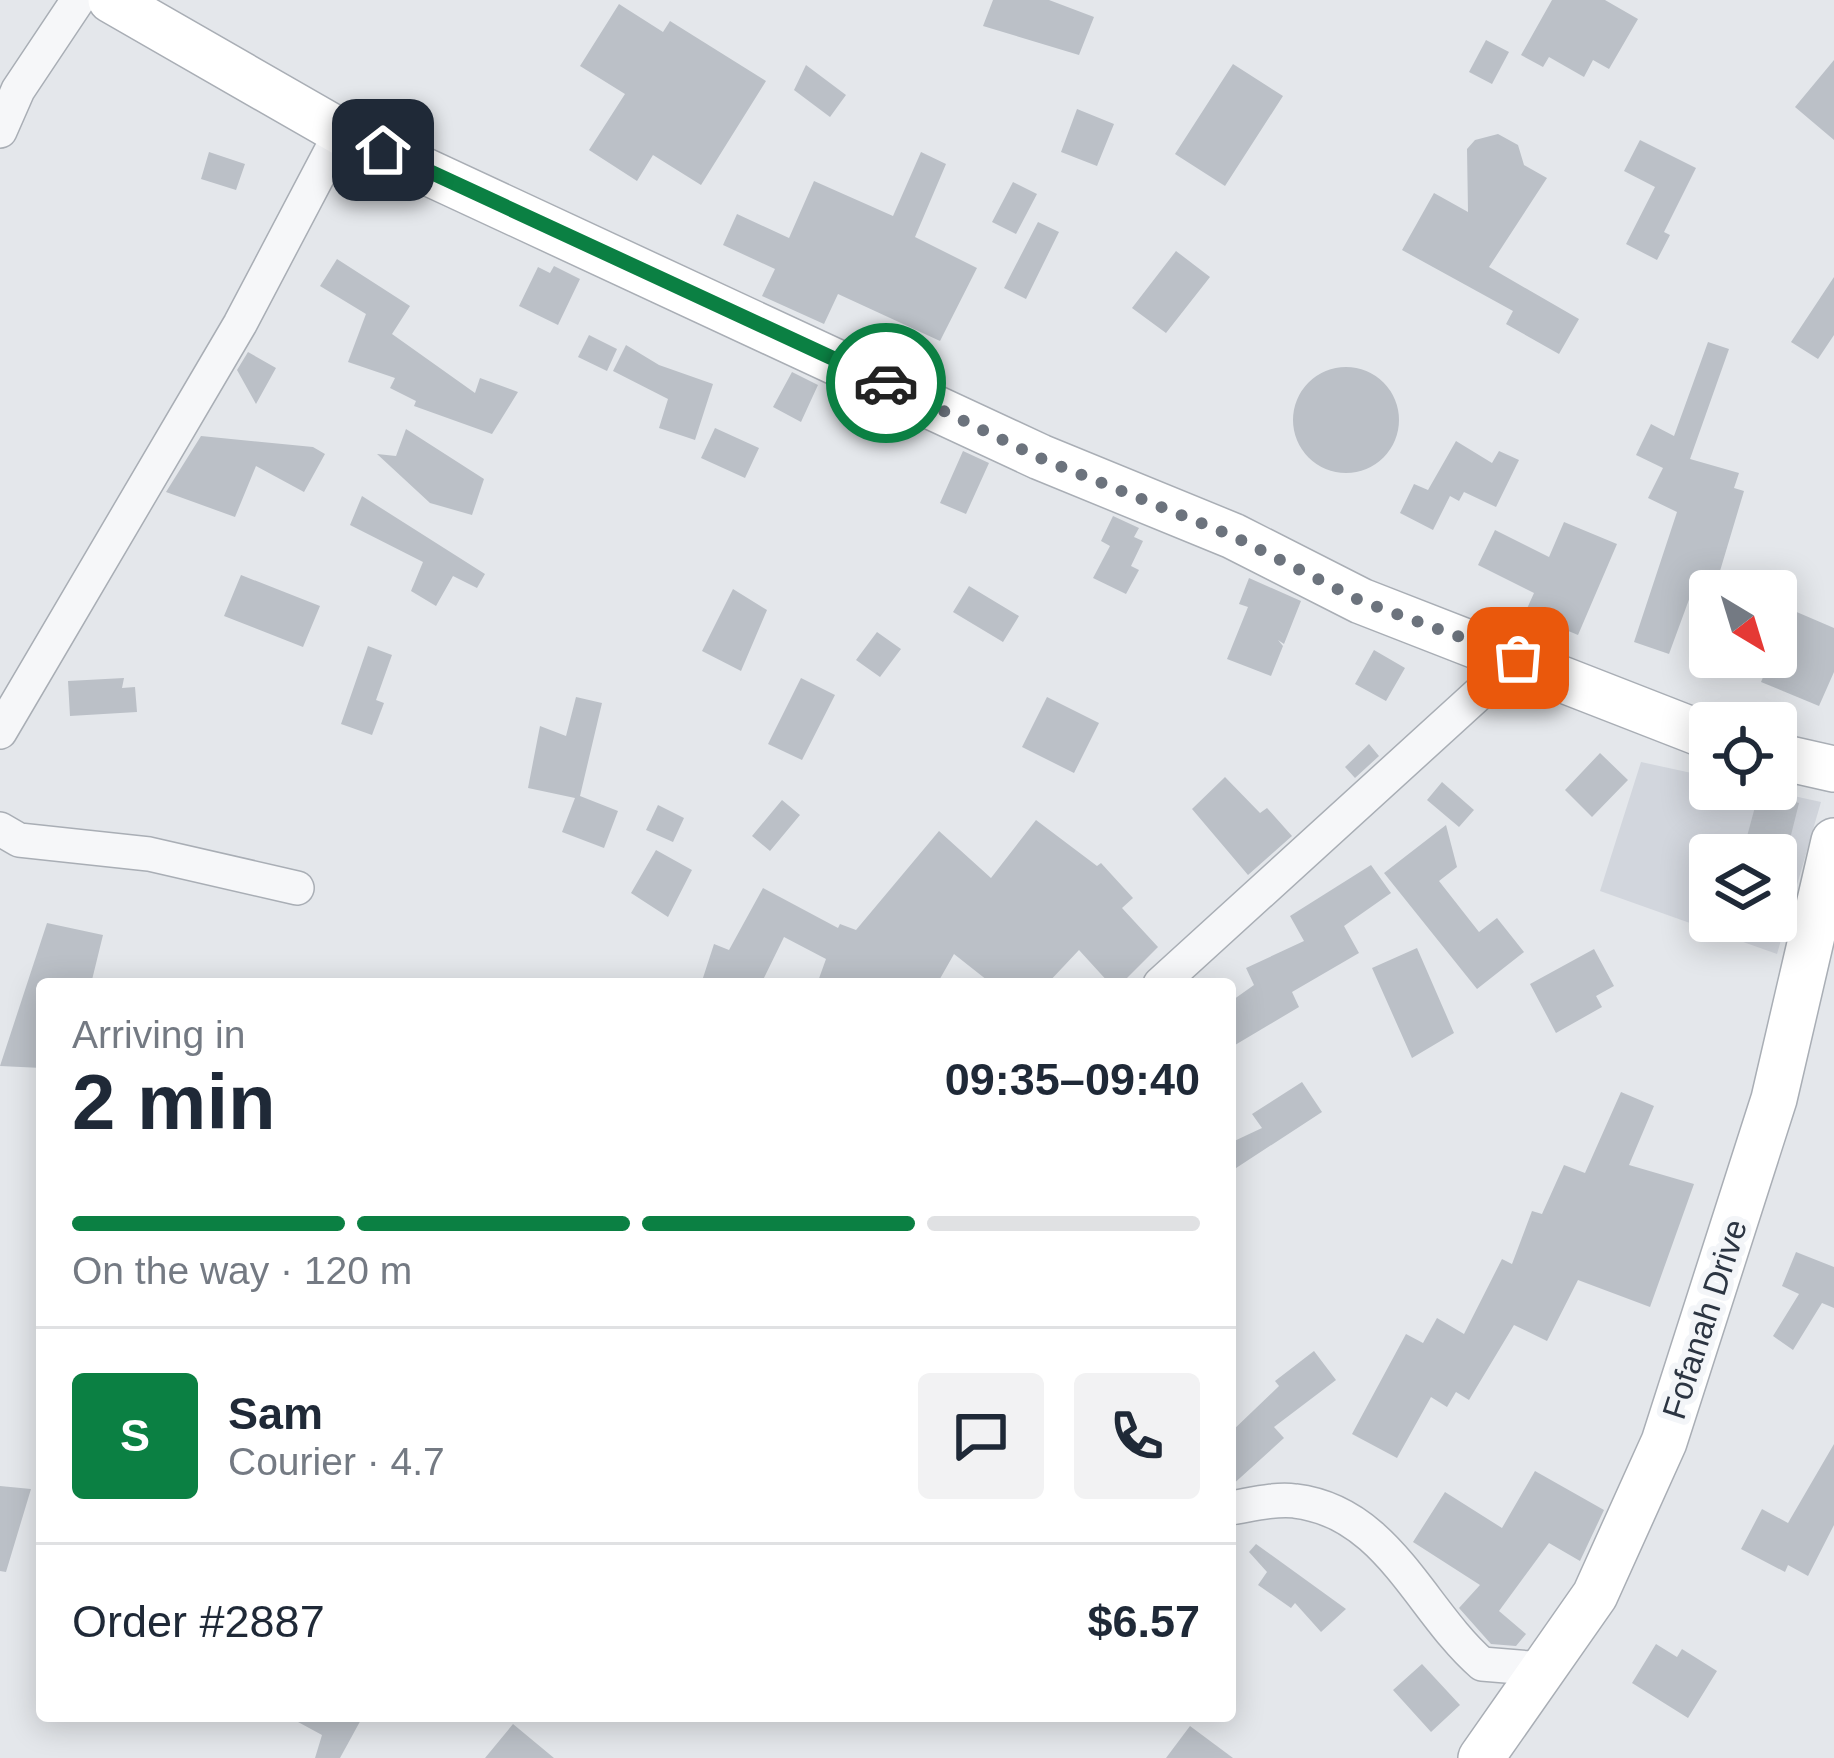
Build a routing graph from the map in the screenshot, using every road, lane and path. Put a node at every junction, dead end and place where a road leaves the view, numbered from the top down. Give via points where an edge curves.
1 (78, 0) edge
2 (111, 0) edge
3 (0, 131) edge
4 (340, 132) junction
5 (1518, 658) junction
6 (1689, 728) edge
7 (0, 732) edge
8 (1797, 761) edge
9 (1834, 769) edge
10 (0, 829) edge
11 (1834, 841) edge
12 (297, 888) dead end
13 (1167, 978) edge
14 (1236, 1507) edge
15 (1553, 1661) junction
16 (1481, 1758) edge

1 - 3 street
2 - 4 street
4 - 5 street via 1040,458 1233,536 1361,601
4 - 7 street via 240,324
5 - 6 street
5 - 13 street
8 - 9 street
10 - 12 street via 19,840 149,854
11 - 15 street, Fofanah Drive via 1774,1099 1664,1442 1594,1594
14 - 15 street via 1294,1500 1335,1513 1377,1539 1482,1664 1530,1668
15 - 16 street, Fofanah Drive

